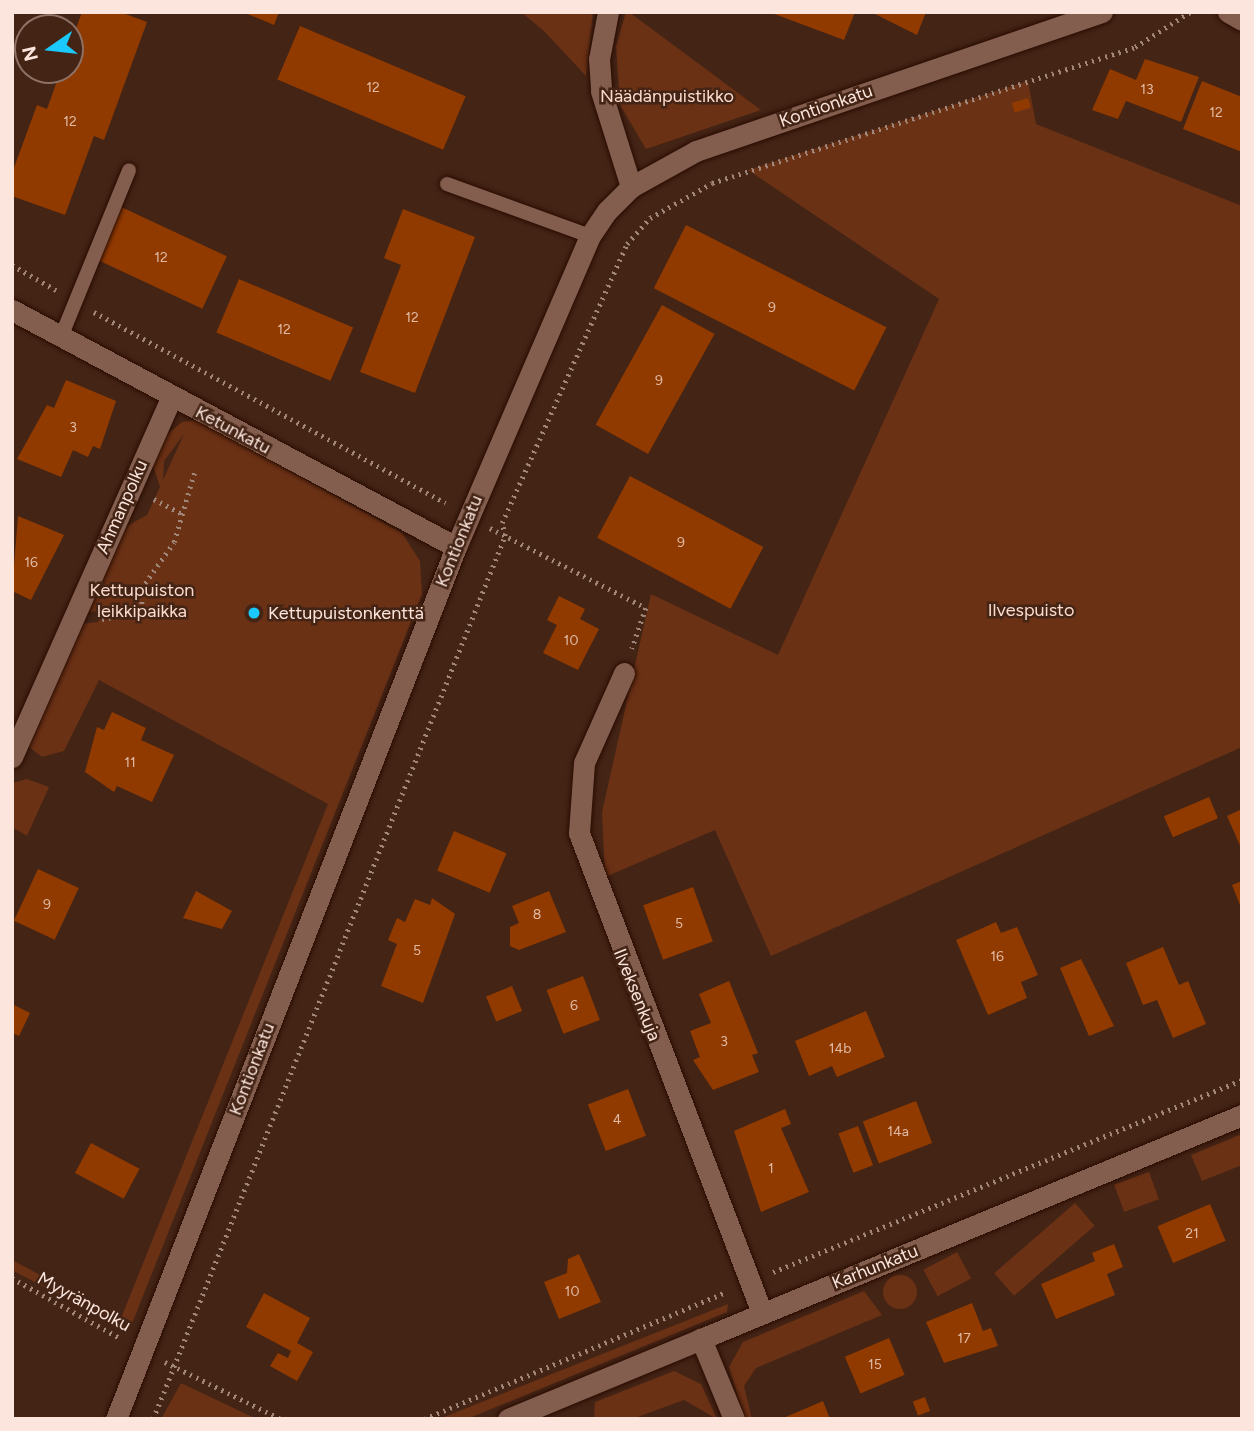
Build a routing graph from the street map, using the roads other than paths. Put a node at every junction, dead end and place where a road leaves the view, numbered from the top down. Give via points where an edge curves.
1 (608, 12) edge
2 (1102, 12) edge
3 (1228, 12) edge
4 (1242, 20) edge
5 (129, 170) dead end
6 (447, 184) dead end
7 (631, 187) junction
8 (590, 236) junction
9 (12, 310) edge
10 (61, 337) junction
11 (171, 398) junction
12 (456, 547) junction
13 (624, 673) road end
14 (12, 757) edge
15 (1242, 1115) edge
16 (762, 1313) junction
17 (701, 1339) junction
18 (116, 1419) edge
19 (508, 1419) edge
20 (734, 1419) edge

1 - 7 street via 599,59 601,92
2 - 7 street, Kontionkatu via 696,151
3 - 4 street
5 - 10 lane
6 - 8 lane
7 - 8 street, Kontionkatu
8 - 12 street, Kontionkatu
9 - 10 street, Ketunkatu
10 - 11 street, Ketunkatu
11 - 12 street, Ketunkatu
11 - 14 street, Ahmanpolku
12 - 18 street, Kontionkatu
13 - 16 street, Ilveksenkuja via 584,763 579,833
15 - 16 street, Karhunkatu
16 - 17 street, Karhunkatu
17 - 19 street, Karhunkatu
17 - 20 street

